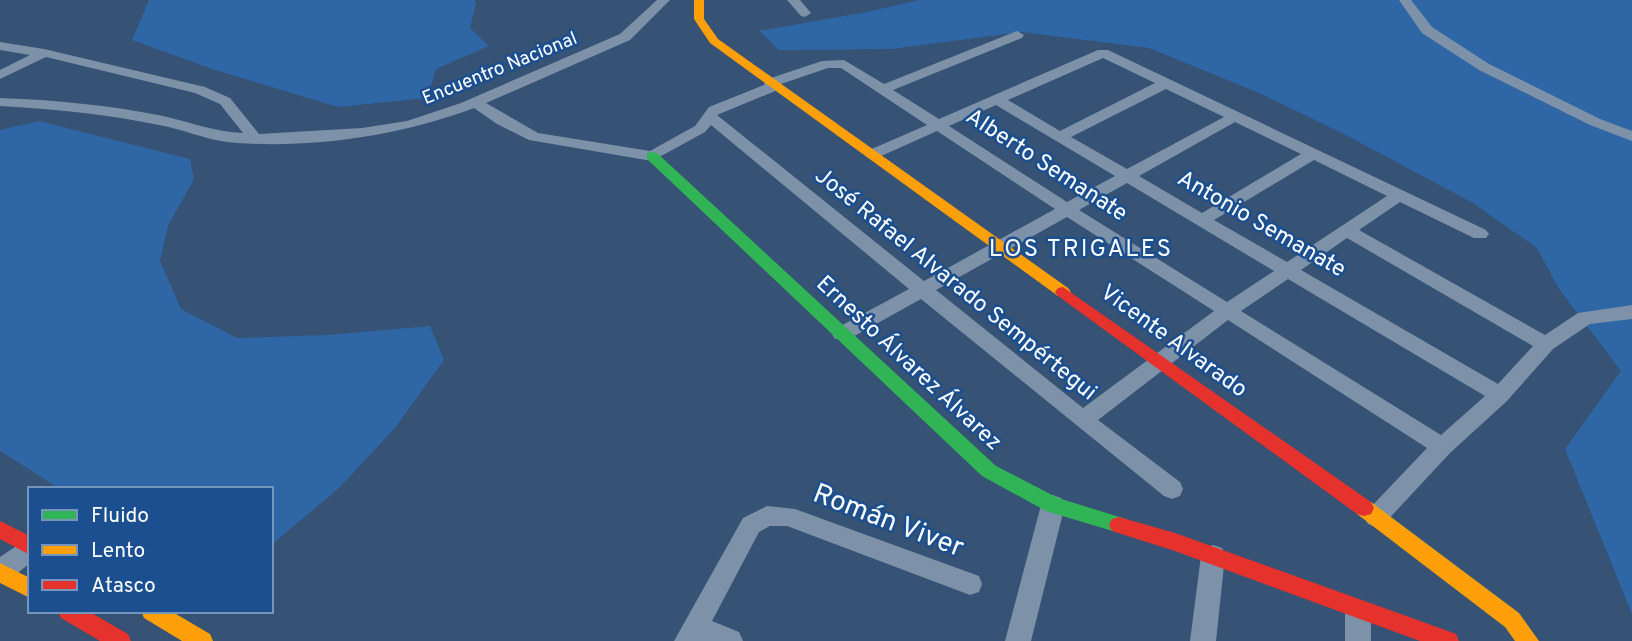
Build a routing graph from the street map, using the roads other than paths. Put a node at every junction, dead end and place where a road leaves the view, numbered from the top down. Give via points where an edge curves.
1 (664, 0) edge
2 (699, 0) edge
3 (793, 0) edge
4 (1405, 0) edge
5 (805, 13) dead end
6 (1017, 35) dead end
7 (0, 46) edge
8 (44, 53) junction
9 (0, 75) edge
10 (1166, 83) junction
11 (772, 84) junction
12 (883, 89) junction
13 (995, 99) junction
14 (0, 102) edge
15 (476, 103) junction
16 (709, 116) junction
17 (1236, 116) junction
18 (937, 124) junction
19 (1061, 136) junction
20 (1632, 136) edge
21 (255, 139) junction
22 (873, 154) junction
23 (1313, 154) junction
24 (652, 156) junction
25 (1127, 175) junction
26 (1399, 195) junction
27 (1068, 210) junction
28 (1203, 219) junction
29 (1346, 230) junction
30 (1480, 234) dead end
31 (1000, 245) junction
32 (1289, 268) junction
33 (920, 289) junction
34 (1227, 311) junction
35 (1632, 312) edge
36 (842, 334) junction
37 (1546, 344) junction
38 (1161, 362) junction
39 (1500, 395) junction
40 (1083, 421) junction
41 (1442, 447) junction
42 (1172, 489) dead end
43 (1053, 505) junction
44 (1376, 517) junction
45 (0, 529) edge
46 (28, 546) edge
47 (28, 549) edge
48 (1213, 556) junction
49 (0, 572) edge
50 (970, 584) dead end
51 (28, 588) edge
52 (1358, 611) junction
53 (71, 613) edge
54 (154, 613) edge
55 (691, 634) edge
56 (111, 639) edge
57 (202, 641) edge
58 (730, 641) edge
59 (1018, 641) edge
60 (1203, 641) edge
61 (1358, 641) edge
62 (1448, 641) edge
63 (1528, 641) edge

1 - 15 street, Encuentro Nacional via 625,37
2 - 11 street, Vicente Alvarado via 698,19 714,41
3 - 5 street
4 - 20 street via 1427,30 1484,67
6 - 12 street
7 - 8 street
8 - 9 street
8 - 21 street via 200,90 225,101
10 - 13 street via 1102,52
10 - 17 street
10 - 19 street
11 - 12 street, Alberto Semanate via 836,62
11 - 16 street
11 - 22 street, Vicente Alvarado
12 - 18 street, Alberto Semanate
13 - 18 street
13 - 19 street, Antonio Semanate
14 - 21 street, Encuentro Nacional via 78,106 224,137
15 - 21 street, Encuentro Nacional via 410,125 362,134
15 - 24 street via 534,137
16 - 24 street via 686,139
16 - 33 street, José Rafael Alvarado Sempértegui
17 - 23 street
17 - 25 street
18 - 22 street
18 - 27 street, Alberto Semanate
19 - 25 street, Antonio Semanate
22 - 31 street, Vicente Alvarado
23 - 26 street
23 - 28 street
24 - 36 street, Ernesto Álvarez Álvarez
25 - 27 street
25 - 28 street, Antonio Semanate
26 - 29 street
26 - 30 street
27 - 31 street
27 - 34 street, Alberto Semanate
28 - 32 street, Antonio Semanate
29 - 32 street
29 - 37 street
31 - 33 street
31 - 38 street, Vicente Alvarado
32 - 34 street
32 - 39 street, Antonio Semanate
33 - 36 street
33 - 40 street, José Rafael Alvarado Sempértegui
34 - 38 street
34 - 41 street, Alberto Semanate
35 - 37 street via 1584,318
36 - 43 street, Ernesto Álvarez Álvarez via 989,471
37 - 39 street
38 - 40 street
38 - 44 street, Vicente Alvarado
39 - 41 street
40 - 42 street, José Rafael Alvarado Sempértegui
41 - 44 street
43 - 48 street, Ernesto Álvarez Álvarez
43 - 59 street
44 - 63 street, Vicente Alvarado via 1512,620
45 - 46 street
47 - 49 street
48 - 52 street, Ernesto Álvarez Álvarez
48 - 60 street
49 - 51 street
50 - 55 street, Román Viver via 787,516 768,516 751,525
52 - 61 street
52 - 62 street, Ernesto Álvarez Álvarez
53 - 56 street
54 - 57 street
55 - 58 street

